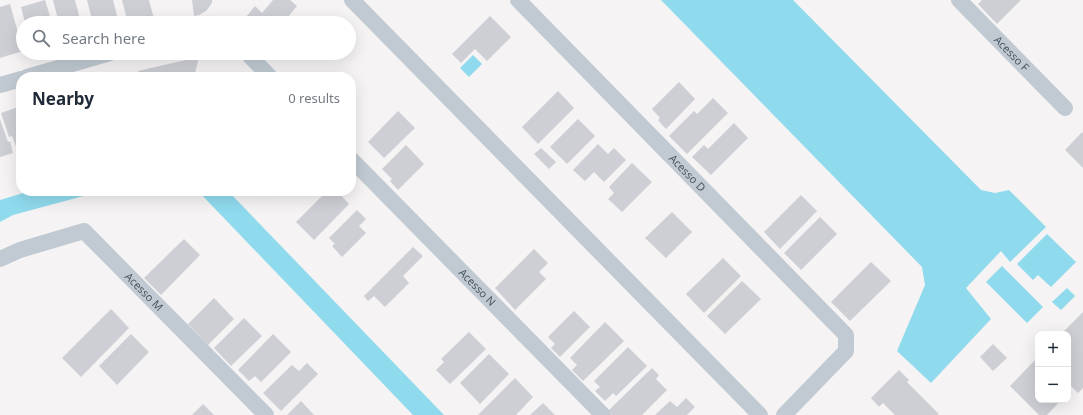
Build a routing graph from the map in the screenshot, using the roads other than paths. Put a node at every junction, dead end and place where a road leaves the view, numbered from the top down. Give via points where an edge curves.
1 (352, 0) edge
2 (518, 0) edge
3 (959, 0) edge
4 (86, 60) edge
5 (254, 60) edge
6 (44, 72) edge
7 (265, 72) edge
8 (16, 80) edge
9 (0, 85) edge
10 (1065, 108) dead end
11 (356, 164) edge
12 (0, 259) edge
13 (266, 415) edge
14 (603, 415) edge
15 (760, 415) edge
16 (784, 415) edge

1 - 15 street
2 - 16 street, Acesso D via 846,335 846,351
3 - 10 street, Acesso F
4 - 6 street
5 - 7 street
8 - 9 street
11 - 14 street, Acesso N
12 - 13 street, Acesso M via 84,230

